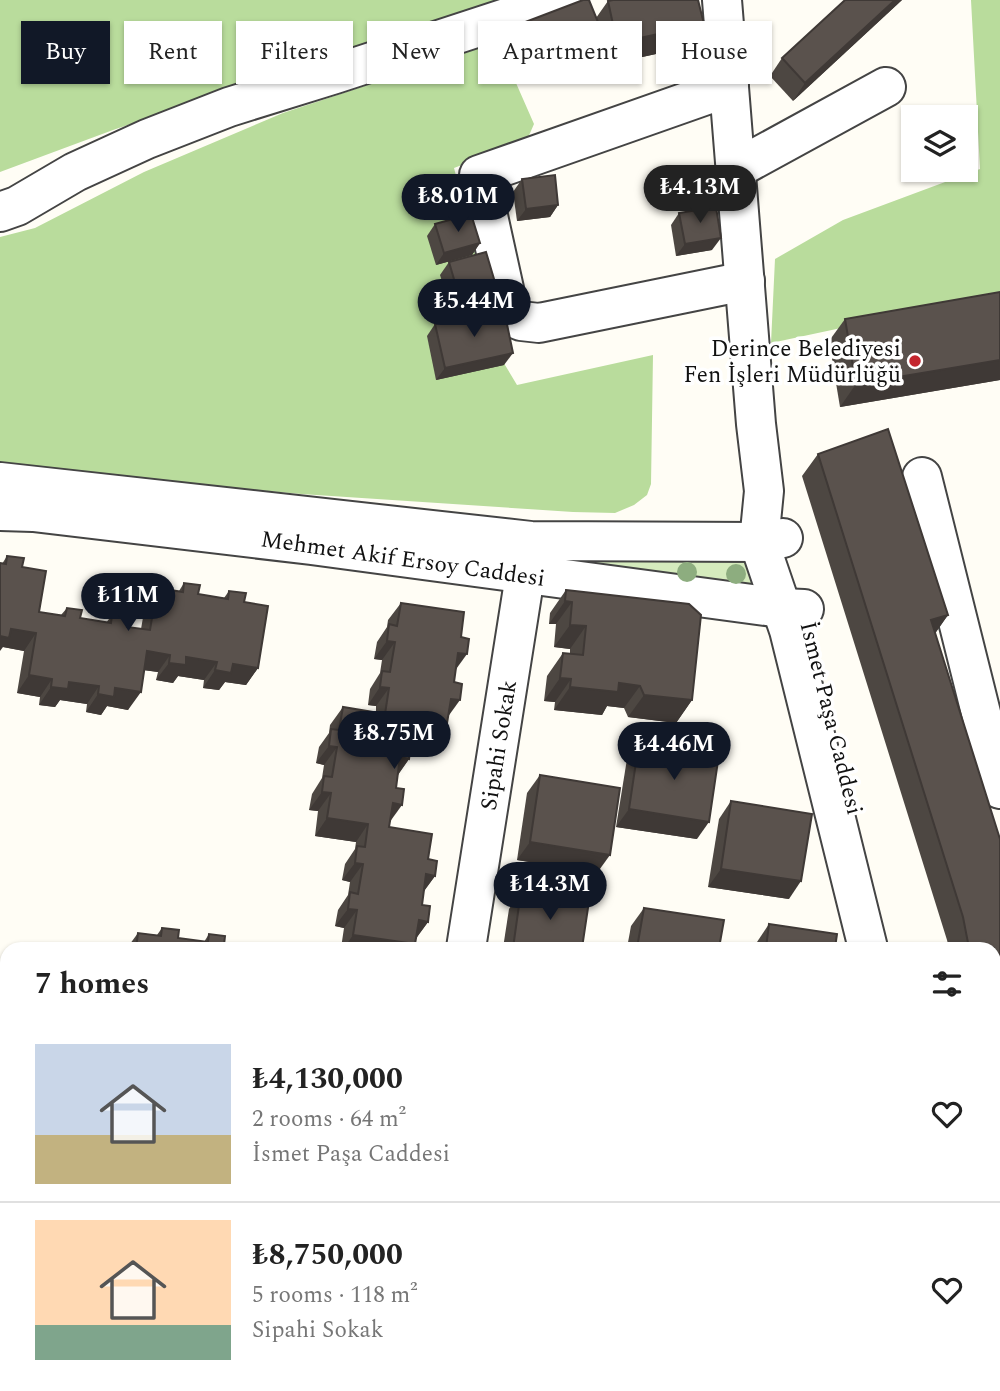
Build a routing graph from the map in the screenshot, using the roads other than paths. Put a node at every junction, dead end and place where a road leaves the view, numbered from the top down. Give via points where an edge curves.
1 (561, 0) edge
2 (722, 0) edge
3 (729, 87) junction
4 (886, 87) dead end
5 (736, 169) junction
6 (0, 212) edge
7 (745, 281) junction
8 (922, 477) dead end
9 (0, 482) edge
10 (0, 511) edge
11 (771, 540) junction
12 (528, 557) junction
13 (793, 608) junction
14 (1000, 789) edge
15 (467, 942) edge
16 (867, 942) edge
17 (888, 942) edge

1 - 6 street via 229,107 147,139
2 - 3 street, İsmet Paşa Caddesi
3 - 5 street, İsmet Paşa Caddesi
3 - 7 street via 479,175 510,316 521,321 539,323
4 - 5 street
5 - 7 street, İsmet Paşa Caddesi
7 - 11 street, İsmet Paşa Caddesi
8 - 14 street
9 - 12 street, Mehmet Akif Ersoy Caddesi
10 - 12 street, Mehmet Akif Ersoy Caddesi via 297,543
11 - 12 street, Mehmet Akif Ersoy Caddesi
11 - 13 street, İsmet Paşa Caddesi
12 - 13 street, Mehmet Akif Ersoy Caddesi
12 - 15 street, Sipahi Sokak
13 - 16 street, İsmet Paşa Caddesi via 789,630
13 - 17 street, İsmet Paşa Caddesi

